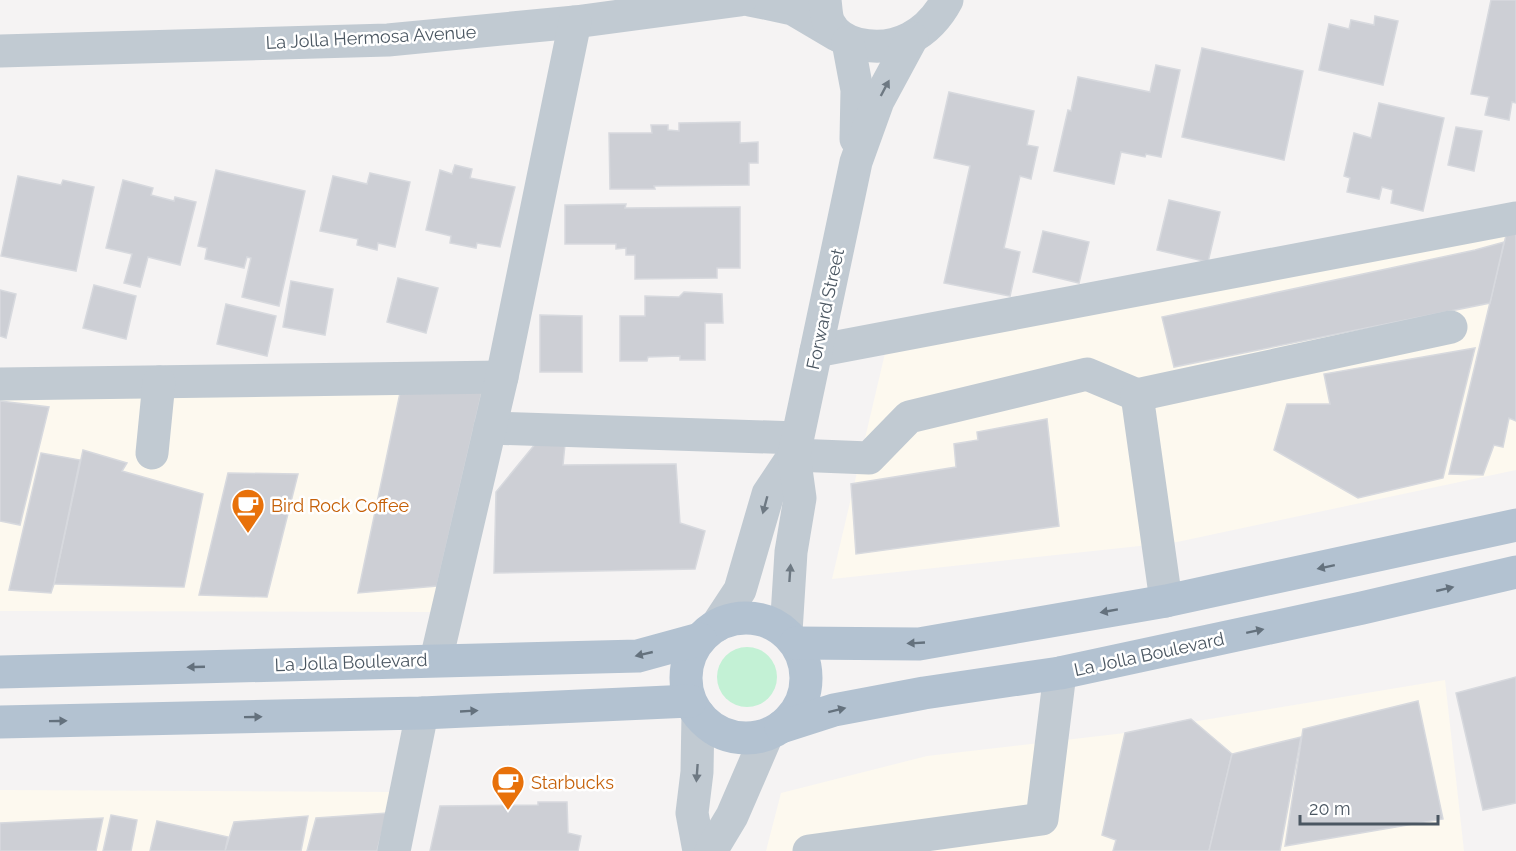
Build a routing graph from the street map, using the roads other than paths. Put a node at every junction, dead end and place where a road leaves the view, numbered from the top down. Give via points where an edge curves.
1 (740, 0) edge
2 (750, 0) edge
3 (825, 0) edge
4 (948, 2) edge
5 (575, 22) junction
6 (843, 38) junction
7 (912, 38) junction
8 (0, 51) edge
9 (856, 162) junction
10 (1516, 218) edge
11 (1451, 327) dead end
12 (816, 351) junction
13 (502, 377) junction
14 (159, 382) junction
15 (0, 384) edge
16 (1137, 395) junction
17 (490, 428) junction
18 (796, 446) junction
19 (152, 453) dead end
20 (1516, 525) edge
21 (1516, 572) edge
22 (1166, 601) junction
23 (708, 632) junction
24 (791, 637) junction
25 (436, 660) junction
26 (0, 672) edge
27 (1060, 673) junction
28 (694, 708) junction
29 (422, 713) junction
30 (0, 722) edge
31 (774, 731) junction
32 (394, 851) edge
33 (699, 851) edge
34 (711, 851) edge
35 (809, 851) edge

1 - 5 street, La Jolla Hermosa Avenue
2 - 6 street via 793,9
3 - 6 street, Forward Street via 828,21
4 - 7 street
5 - 8 street, La Jolla Hermosa Avenue via 388,40
5 - 13 street
6 - 7 street via 879,47
6 - 9 street, Forward Street via 856,90
9 -> 7 street, Forward Street via 878,101
9 - 12 street, Forward Street
10 - 12 street
11 - 16 street
12 - 18 street, Forward Street
13 - 14 street
13 - 17 street
14 - 15 street
14 - 19 street
16 - 18 street via 1087,374 909,417 869,458
16 - 22 street
17 - 18 street
17 - 25 street
18 -> 23 street, Forward Street via 768,494 740,590
24 -> 18 street, Forward Street via 791,552 800,498
20 -> 22 main road
27 -> 21 main road, La Jolla Boulevard
22 -> 24 main road via 919,644
23 - 24 main road via 738,618 758,618
23 -> 25 main road, La Jolla Boulevard via 638,656
23 - 28 main road via 689,658 685,680
24 - 31 main road via 804,659 807,678 795,714
25 -> 26 main road, La Jolla Boulevard
31 -> 27 main road, La Jolla Boulevard via 846,708
27 - 35 street via 1042,819
29 -> 28 main road
28 - 31 main road via 708,725 734,738 750,739
28 -> 33 street via 697,772 692,813
30 -> 29 main road
29 - 32 street
31 - 34 street

